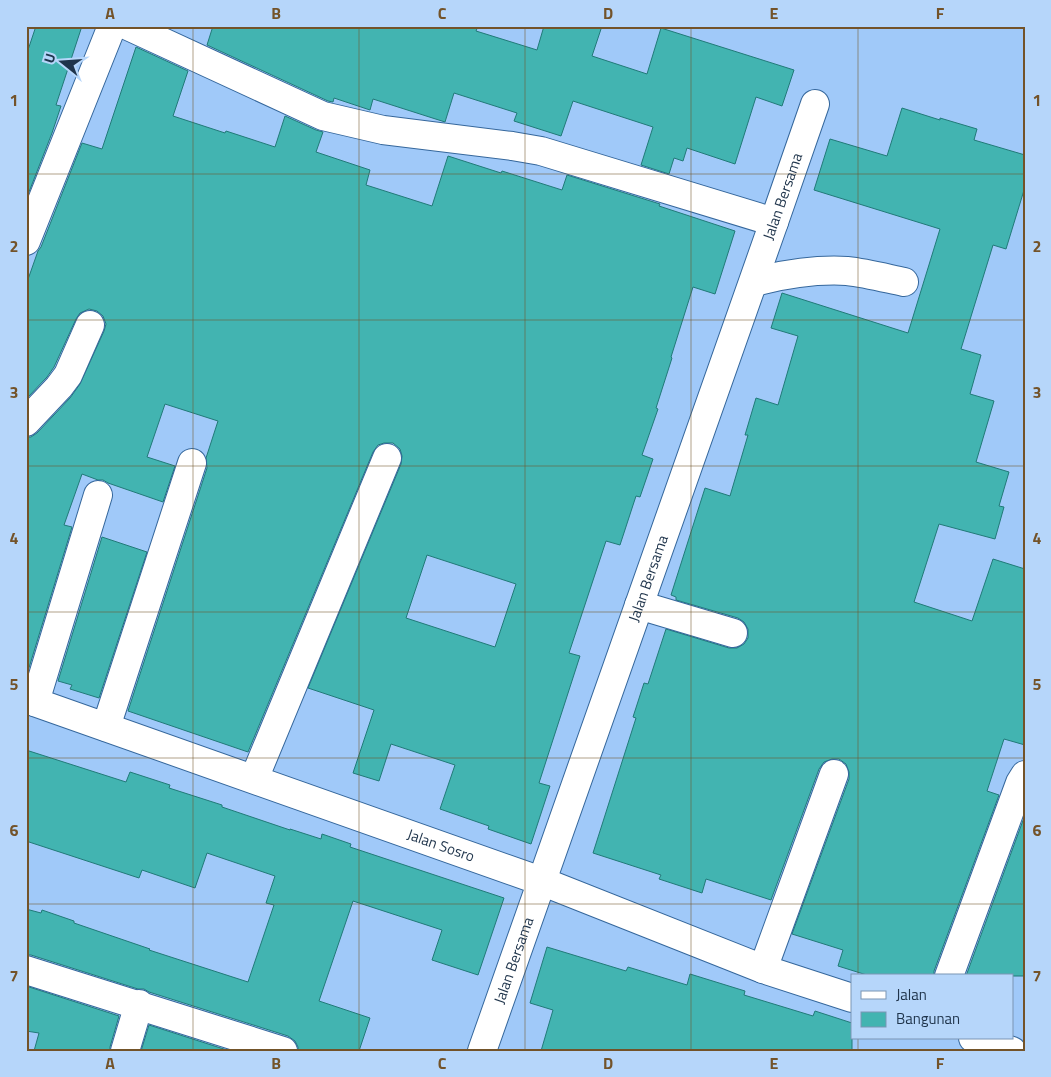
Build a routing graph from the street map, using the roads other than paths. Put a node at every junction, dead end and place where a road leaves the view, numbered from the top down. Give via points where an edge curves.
1 (112, 26) edge
2 (128, 26) edge
3 (815, 104) dead end
4 (774, 222) junction
5 (26, 241) edge
6 (754, 282) junction
7 (904, 282) dead end
8 (90, 325) dead end
9 (26, 422) edge
10 (387, 458) dead end
11 (192, 463) dead end
12 (98, 495) dead end
13 (639, 605) junction
14 (733, 632) dead end
15 (30, 700) edge
16 (106, 727) junction
17 (834, 774) dead end
18 (1025, 776) edge
19 (254, 779) junction
20 (541, 881) junction
21 (763, 969) junction
22 (26, 970) edge
23 (950, 974) edge
24 (851, 998) edge
25 (139, 1004) junction
26 (979, 1040) edge
27 (124, 1051) edge
28 (283, 1051) edge
29 (482, 1051) edge
30 (1012, 1051) edge

1 - 5 street
2 - 4 street via 323,116 383,130 541,151
3 - 4 street, Jalan Bersama
4 - 6 street, Jalan Bersama
6 - 7 street via 786,274 846,271
6 - 13 street, Jalan Bersama
8 - 9 street via 68,375
10 - 19 street
11 - 16 street
12 - 15 street
13 - 14 street
13 - 20 street, Jalan Bersama
15 - 16 street, Jalan Sosro
16 - 19 street, Jalan Sosro
17 - 21 street
18 - 23 street
19 - 20 street, Jalan Sosro
20 - 21 street, Jalan Sosro
20 - 29 street, Jalan Bersama
21 - 24 street, Jalan Sosro
22 - 25 street
25 - 27 street
25 - 28 street
26 - 30 street

